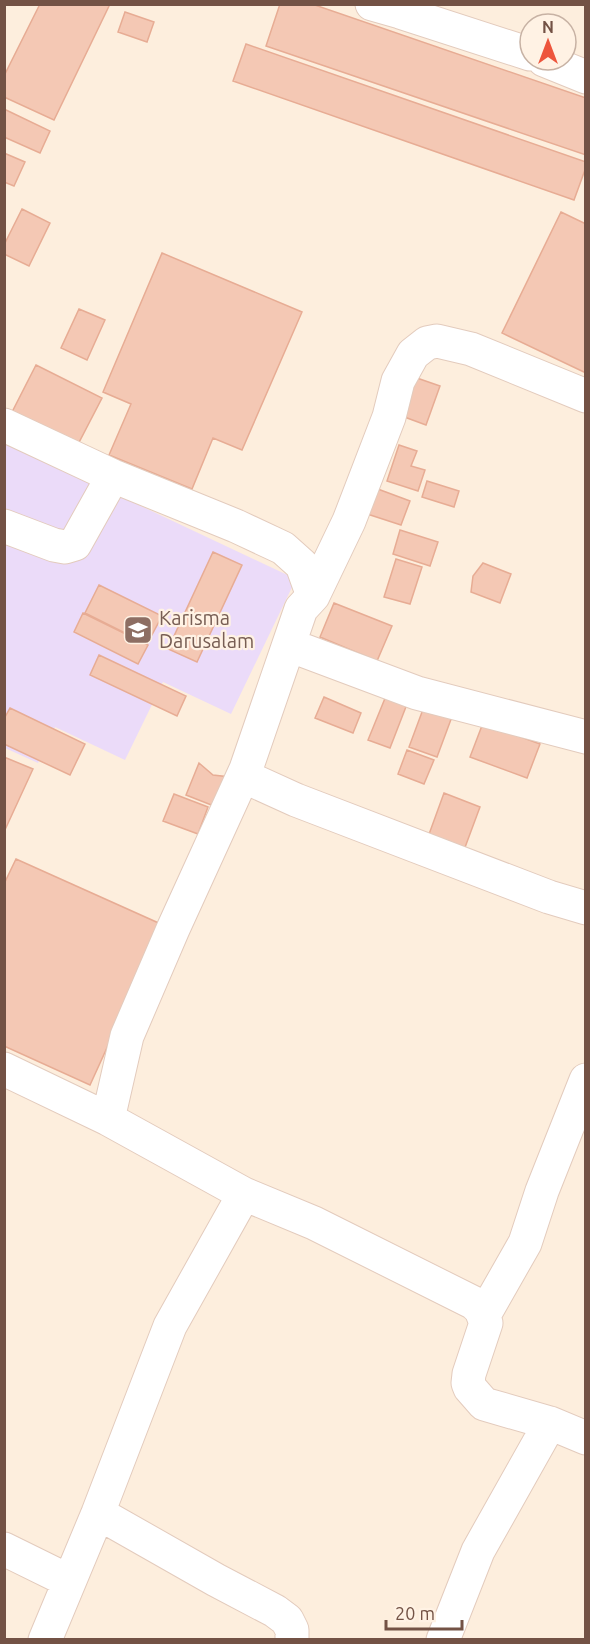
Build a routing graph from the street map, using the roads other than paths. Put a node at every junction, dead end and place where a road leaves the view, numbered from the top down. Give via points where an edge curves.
1 (372, 4) edge
2 (518, 50) edge
3 (585, 396) edge
4 (4, 425) edge
5 (113, 476) junction
6 (4, 526) edge
7 (313, 596) junction
8 (289, 645) junction
9 (585, 737) edge
10 (243, 776) junction
11 (585, 908) edge
12 (4, 1069) edge
13 (585, 1080) edge
14 (108, 1119) junction
15 (244, 1194) junction
16 (483, 1315) junction
17 (550, 1423) junction
18 (585, 1438) edge
19 (98, 1514) junction
20 (4, 1549) edge
21 (69, 1581) junction
22 (45, 1640) edge
23 (292, 1640) edge
24 (443, 1640) edge

1 - 2 street
3 - 7 street via 471,349 437,340 413,354 398,381 389,417 349,521
4 - 5 street
5 - 6 street via 75,544 54,545
5 - 7 street via 283,548 302,565
7 - 8 street via 301,609
8 - 9 street via 417,693
8 - 10 street
10 - 11 street via 296,800
10 - 14 street via 127,1036
12 - 14 street
13 - 16 street via 525,1243
14 - 15 street
15 - 16 street via 314,1223 474,1303
15 - 19 street via 171,1326
16 - 17 street via 486,1323 469,1374 470,1388 483,1404
17 - 18 street
17 - 24 street via 478,1551
19 - 21 street
19 - 23 street via 275,1611 287,1620
20 - 21 street
21 - 22 street

